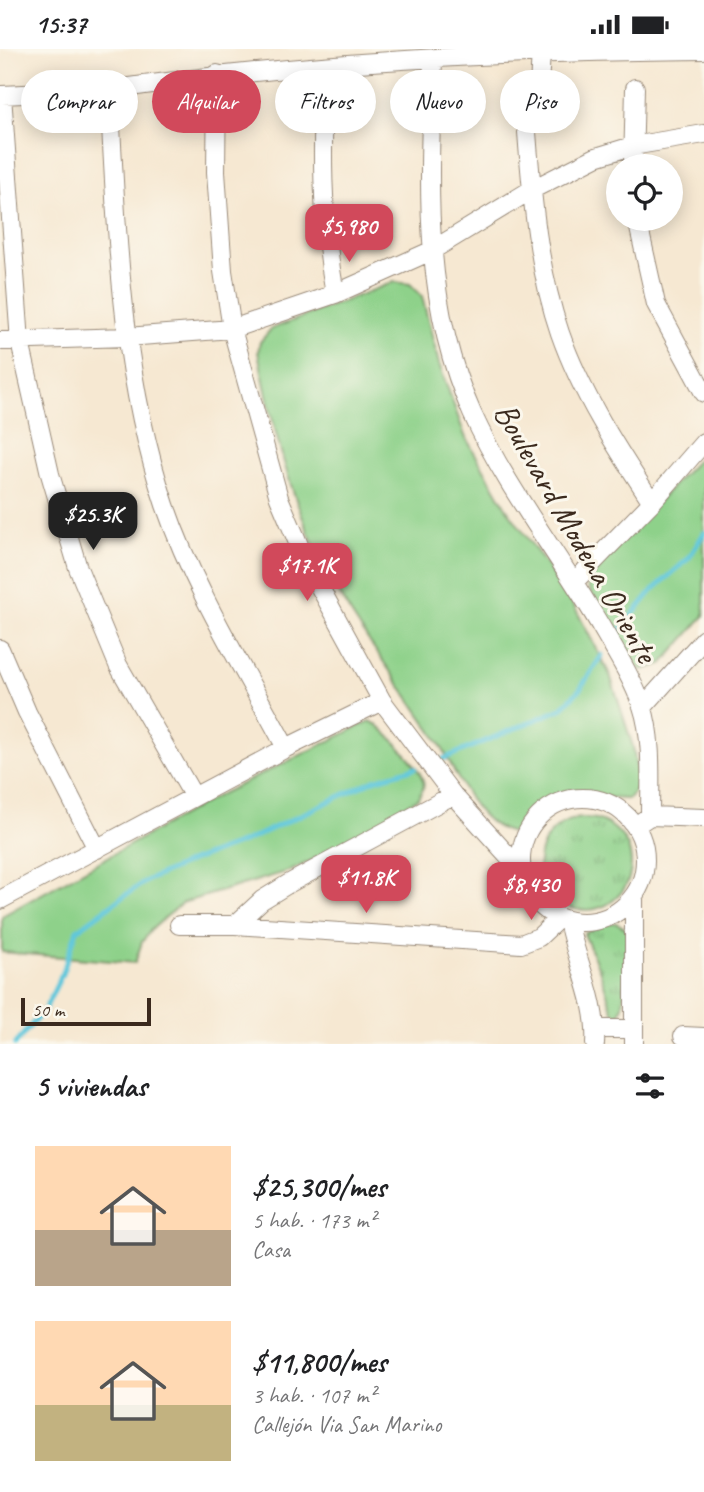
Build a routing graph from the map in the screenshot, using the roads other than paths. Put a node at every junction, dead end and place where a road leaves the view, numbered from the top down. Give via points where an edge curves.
1 (704, 50) edge
2 (541, 52) junction
3 (433, 59) junction
4 (326, 67) junction
5 (540, 70) edge
6 (261, 71) edge
7 (635, 88) dead end
8 (21, 94) edge
9 (112, 133) edge
10 (216, 133) edge
11 (527, 133) edge
12 (704, 134) edge
13 (632, 146) junction
14 (632, 154) edge
15 (531, 190) junction
16 (640, 231) edge
17 (431, 251) junction
18 (335, 294) junction
19 (232, 330) junction
20 (127, 337) junction
21 (0, 341) edge
22 (20, 342) junction
23 (704, 393) edge
24 (704, 442) edge
25 (652, 502) junction
26 (575, 581) junction
27 (704, 639) edge
28 (0, 649) edge
29 (382, 701) junction
30 (643, 707) junction
31 (286, 748) junction
32 (453, 795) junction
33 (194, 797) junction
34 (704, 818) edge
35 (643, 821) junction
36 (97, 849) junction
37 (522, 871) junction
38 (3, 894) edge
39 (634, 895) junction
40 (564, 919) junction
41 (179, 925) dead end
42 (235, 925) junction
43 (596, 1036) edge
44 (634, 1036) edge
45 (683, 1036) dead end
46 (704, 1037) edge

1 - 2 street
2 - 3 street
2 - 5 street
3 - 4 street
3 - 17 street, Boulevard Modena Oriente
4 - 6 street
4 - 18 street via 320,149 325,242
7 - 13 street
8 - 22 street via 2,95
9 - 20 street
10 - 19 street via 223,271
11 - 15 street
12 - 13 street
13 - 14 street
13 - 15 street via 596,157
15 - 17 street
15 - 25 street via 548,295 560,334 582,384
16 - 23 street via 656,303
17 - 18 street
17 - 26 street, Boulevard Modena Oriente via 442,319 471,410 496,464
18 - 19 street
19 - 20 street
19 - 29 street via 279,498 307,564
20 - 22 street
20 - 31 street via 146,440 166,507 208,603
21 - 22 street
22 - 33 street via 50,474 78,568 118,665
24 - 25 street
25 - 26 street
26 - 30 street, Boulevard Modena Oriente
27 - 30 street
28 - 36 street
29 - 31 street
29 - 32 street
30 - 35 street, Boulevard Modena Oriente via 648,747
31 - 33 street
32 - 37 street
32 - 42 street via 262,900
33 - 36 street
34 - 35 street
35 - 37 street via 605,801 562,802 544,812 530,829 522,849
35 - 39 street via 643,877
36 - 38 street
37 - 40 street via 532,895
39 - 40 street via 620,910 601,920
39 - 44 street
40 - 42 street via 521,944
40 - 43 street
41 - 42 street
43 - 44 street
45 - 46 street

